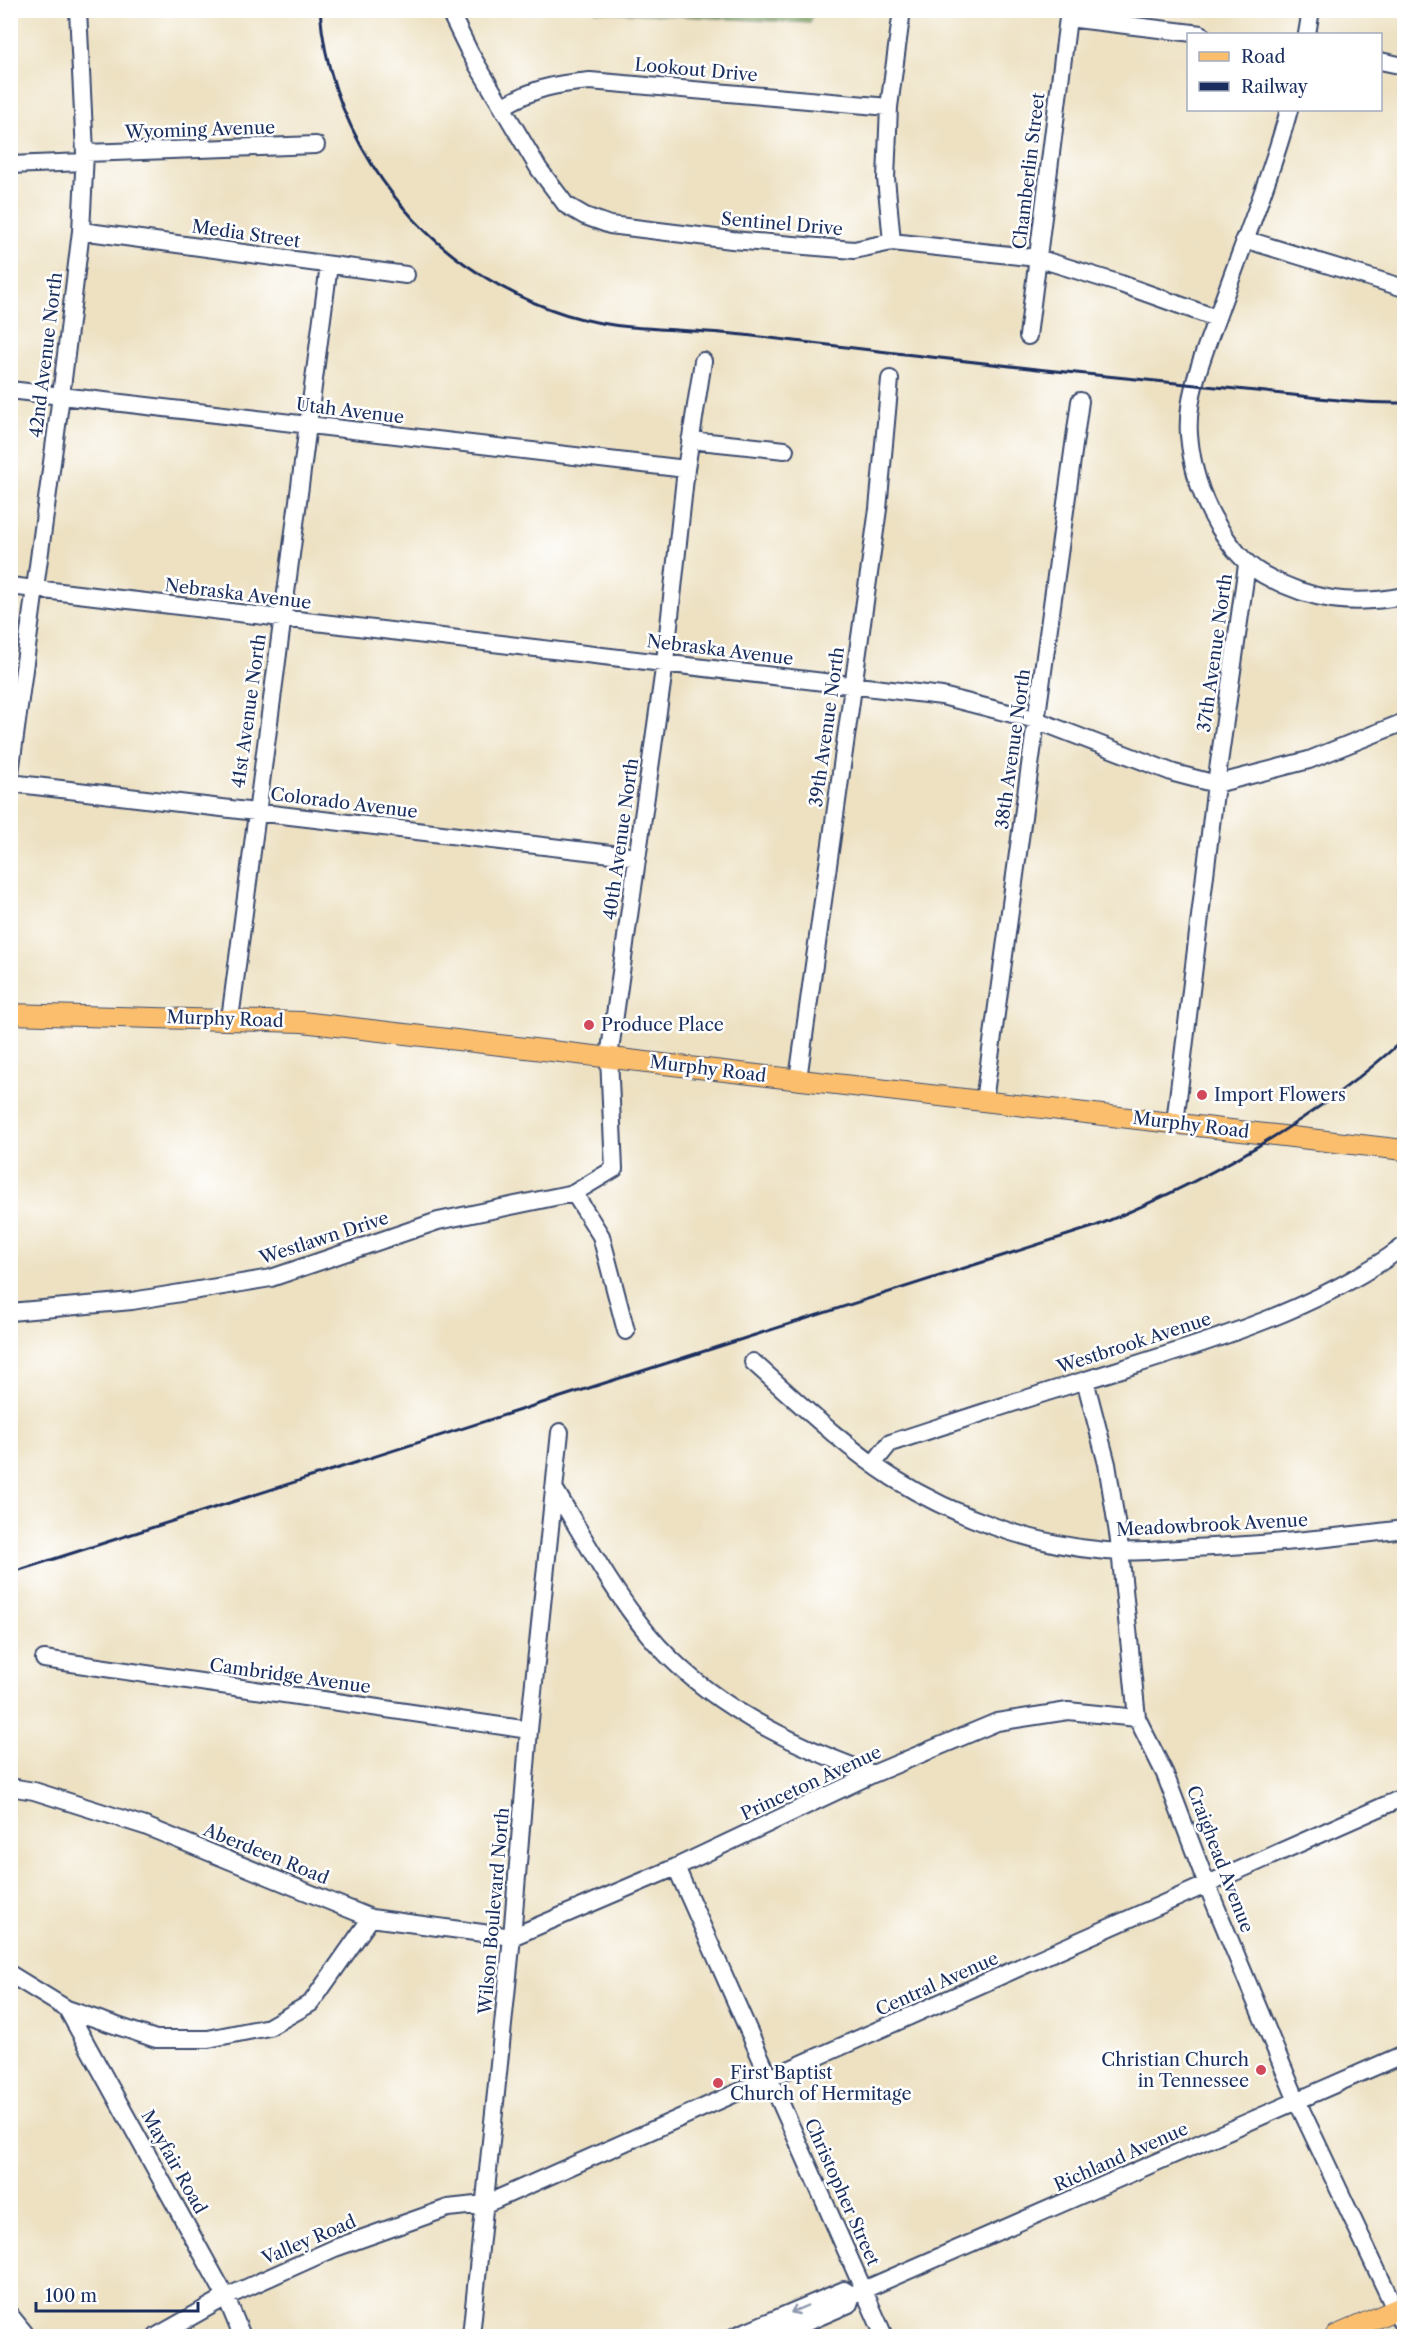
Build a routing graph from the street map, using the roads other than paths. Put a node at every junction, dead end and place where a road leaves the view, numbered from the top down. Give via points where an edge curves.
1 (78, 10) edge
2 (449, 10) edge
3 (902, 10) edge
4 (1311, 10) edge
5 (1068, 14) edge
6 (1194, 33) edge
7 (1307, 33) edge
8 (1382, 61) edge
9 (1404, 66) edge
10 (504, 106) junction
11 (889, 106) junction
12 (1289, 111) edge
13 (316, 145) dead end
14 (84, 157) junction
15 (10, 165) edge
16 (81, 231) junction
17 (1244, 240) junction
18 (892, 242) junction
19 (1037, 258) junction
20 (329, 265) junction
21 (406, 275) dead end
22 (1404, 288) edge
23 (1216, 318) junction
24 (1028, 336) dead end
25 (703, 361) dead end
26 (891, 379) dead end
27 (10, 390) edge
28 (62, 396) junction
29 (1080, 401) dead end
30 (308, 425) junction
31 (690, 440) junction
32 (785, 450) dead end
33 (686, 469) junction
34 (1247, 565) junction
35 (10, 586) edge
36 (33, 589) junction
37 (1404, 596) edge
38 (282, 619) junction
39 (665, 662) junction
40 (852, 686) junction
41 (1036, 720) junction
42 (1404, 722) edge
43 (10, 773) edge
44 (10, 783) edge
45 (1216, 784) junction
46 (255, 813) junction
47 (638, 857) junction
48 (10, 1014) edge
49 (230, 1019) junction
50 (609, 1057) junction
51 (798, 1079) junction
52 (984, 1101) junction
53 (1175, 1123) junction
54 (1404, 1150) edge
55 (574, 1193) junction
56 (1404, 1246) edge
57 (10, 1312) edge
58 (626, 1331) dead end
59 (753, 1362) dead end
60 (1085, 1380) junction
61 (560, 1432) dead end
62 (873, 1464) junction
63 (555, 1488) junction
64 (1404, 1529) edge
65 (1121, 1552) junction
66 (44, 1659) dead end
67 (1137, 1718) junction
68 (529, 1730) junction
69 (873, 1774) junction
70 (10, 1786) edge
71 (1404, 1797) edge
72 (676, 1867) junction
73 (1207, 1885) junction
74 (371, 1918) junction
75 (512, 1937) junction
76 (10, 1974) edge
77 (67, 2008) junction
78 (1404, 2054) edge
79 (770, 2080) junction
80 (1297, 2101) junction
81 (485, 2204) junction
82 (858, 2293) junction
83 (226, 2297) junction
84 (1401, 2307) edge
85 (10, 2314) edge
86 (1404, 2328) edge
87 (27, 2337) edge
88 (157, 2337) edge
89 (242, 2337) edge
90 (471, 2337) edge
91 (735, 2337) edge
92 (775, 2337) edge
93 (884, 2337) edge
94 (1335, 2337) edge

1 - 14 street, 42nd Avenue North
2 - 10 street, Sentinel Drive via 470,53
3 - 11 street
4 - 7 street
5 - 6 street
5 - 19 street, Chamberlin Street
8 - 9 street
10 - 11 street, Lookout Drive via 530,90 590,81
10 - 18 street, Sentinel Drive via 550,187 566,205 610,225 854,250
11 - 18 street via 886,178
12 - 17 street, 37th Avenue North
13 - 14 street, Wyoming Avenue
14 - 15 street, Wyoming Avenue
14 - 16 street, 42nd Avenue North
16 - 20 street, Media Street
16 - 28 street, 42nd Avenue North
17 - 22 street
17 - 23 street, 37th Avenue North
18 - 19 street, Sentinel Drive
19 - 23 street, Sentinel Drive
19 - 24 street, Chamberlin Street
20 - 21 street, Media Street
20 - 30 street, 41st Avenue North
23 - 34 street, 37th Avenue North via 1195,378 1189,434 1196,478 1206,506
25 - 31 street
26 - 40 street, 39th Avenue North via 878,509
27 - 28 street, Utah Avenue
28 - 30 street, Utah Avenue
28 - 36 street, 42nd Avenue North
29 - 41 street, 38th Avenue North
30 - 33 street, Utah Avenue
30 - 38 street, 41st Avenue North
31 - 32 street
31 - 33 street, 40th Avenue North
33 - 39 street, 40th Avenue North
34 - 37 street via 1315,597 1366,601
34 - 45 street, 37th Avenue North
35 - 36 street, Nebraska Avenue
36 - 38 street, Nebraska Avenue
36 - 43 street, 42nd Avenue North
38 - 39 street, Nebraska Avenue
38 - 46 street, 41st Avenue North
39 - 40 street, Nebraska Avenue
39 - 47 street, 40th Avenue North
40 - 41 street, Nebraska Avenue via 942,696
40 - 51 street, 39th Avenue North
41 - 45 street, Nebraska Avenue via 1174,773
41 - 52 street, 38th Avenue North
42 - 45 street, Nebraska Avenue via 1309,760
44 - 46 street, Colorado Avenue
45 - 53 street, 37th Avenue North
46 - 47 street, Colorado Avenue
46 - 49 street, 41st Avenue North
47 - 50 street, 40th Avenue North
48 - 49 main road, Murphy Road
49 - 50 main road, Murphy Road via 302,1022
50 - 51 main road, Murphy Road
50 - 55 street, 40th Avenue North via 614,1169
51 - 52 main road, Murphy Road
52 - 53 main road, Murphy Road
53 - 54 main road, Murphy Road
55 - 57 street, Westlawn Drive via 438,1221 271,1278 132,1301
55 - 58 street via 602,1236
56 - 60 street, Westbrook Avenue via 1386,1260 1299,1305 1188,1349
59 - 62 street, Meadowbrook Avenue
60 - 62 street, Westbrook Avenue via 890,1443
60 - 65 street, Craighead Avenue via 1107,1464
61 - 63 street, Wilson Boulevard North
62 - 65 street, Meadowbrook Avenue via 963,1514 1019,1534 1080,1548
63 - 68 street, Wilson Boulevard North
63 - 69 street via 609,1580 649,1635 689,1673 764,1728 819,1755
64 - 65 street, Meadowbrook Avenue via 1248,1546
65 - 67 street, Craighead Avenue
66 - 68 street, Cambridge Avenue
67 - 69 street, Princeton Avenue via 1068,1711 997,1722
67 - 73 street, Craighead Avenue via 1165,1774
68 - 75 street, Wilson Boulevard North
69 - 72 street, Princeton Avenue
70 - 74 street, Aberdeen Road via 145,1826
71 - 73 street, Central Avenue
72 - 75 street, Princeton Avenue
72 - 79 street, Christopher Street
73 - 79 street, Central Avenue
73 - 80 street, Craighead Avenue
74 - 75 street, Aberdeen Road
74 - 77 street via 311,2003 269,2027 208,2039 156,2039
75 - 81 street, Wilson Boulevard North
76 - 77 street
77 - 83 street, Mayfair Road
78 - 80 street, Richland Avenue
79 - 81 street, Central Avenue
79 - 82 street, Christopher Street
80 - 82 street, Richland Avenue
80 - 84 street, Craighead Avenue
81 - 83 street, Valley Road via 448,2208 336,2248
81 - 90 street, Wilson Boulevard North
82 -> 91 street, Richland Avenue via 844,2289
82 - 92 street, Richland Avenue via 849,2304
82 - 93 street, Christopher Street
83 - 88 street, Valley Road
83 - 89 street, Mayfair Road
84 - 86 street, Craighead Avenue
84 - 94 main road
85 - 87 street

